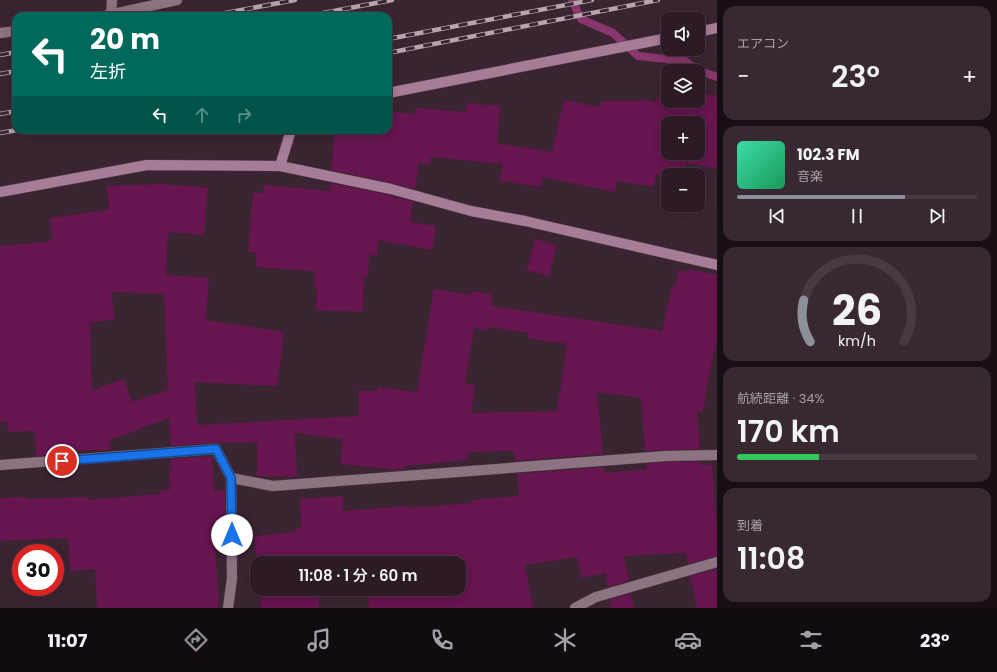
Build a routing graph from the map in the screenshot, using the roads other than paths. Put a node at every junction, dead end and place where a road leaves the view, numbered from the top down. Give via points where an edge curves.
1 (112, 0) edge
2 (177, 0) edge
3 (109, 12) edge
4 (125, 12) edge
5 (717, 28) edge
6 (705, 31) edge
7 (12, 32) edge
8 (0, 33) edge
9 (661, 39) edge
10 (392, 92) edge
11 (290, 134) edge
12 (280, 166) junction
13 (0, 192) edge
14 (717, 265) edge
15 (717, 455) edge
16 (0, 465) edge
17 (231, 478) junction
18 (717, 562) edge
19 (228, 608) edge
20 (575, 608) edge

1 - 3 street
2 - 4 street
5 - 6 street
7 - 8 street
9 - 10 street
11 - 12 street
12 - 13 street via 146,165
12 - 14 street via 391,189 471,211
15 - 17 street via 666,456 273,486
16 - 17 street via 216,449
17 - 19 street via 232,578
18 - 20 street via 596,597

